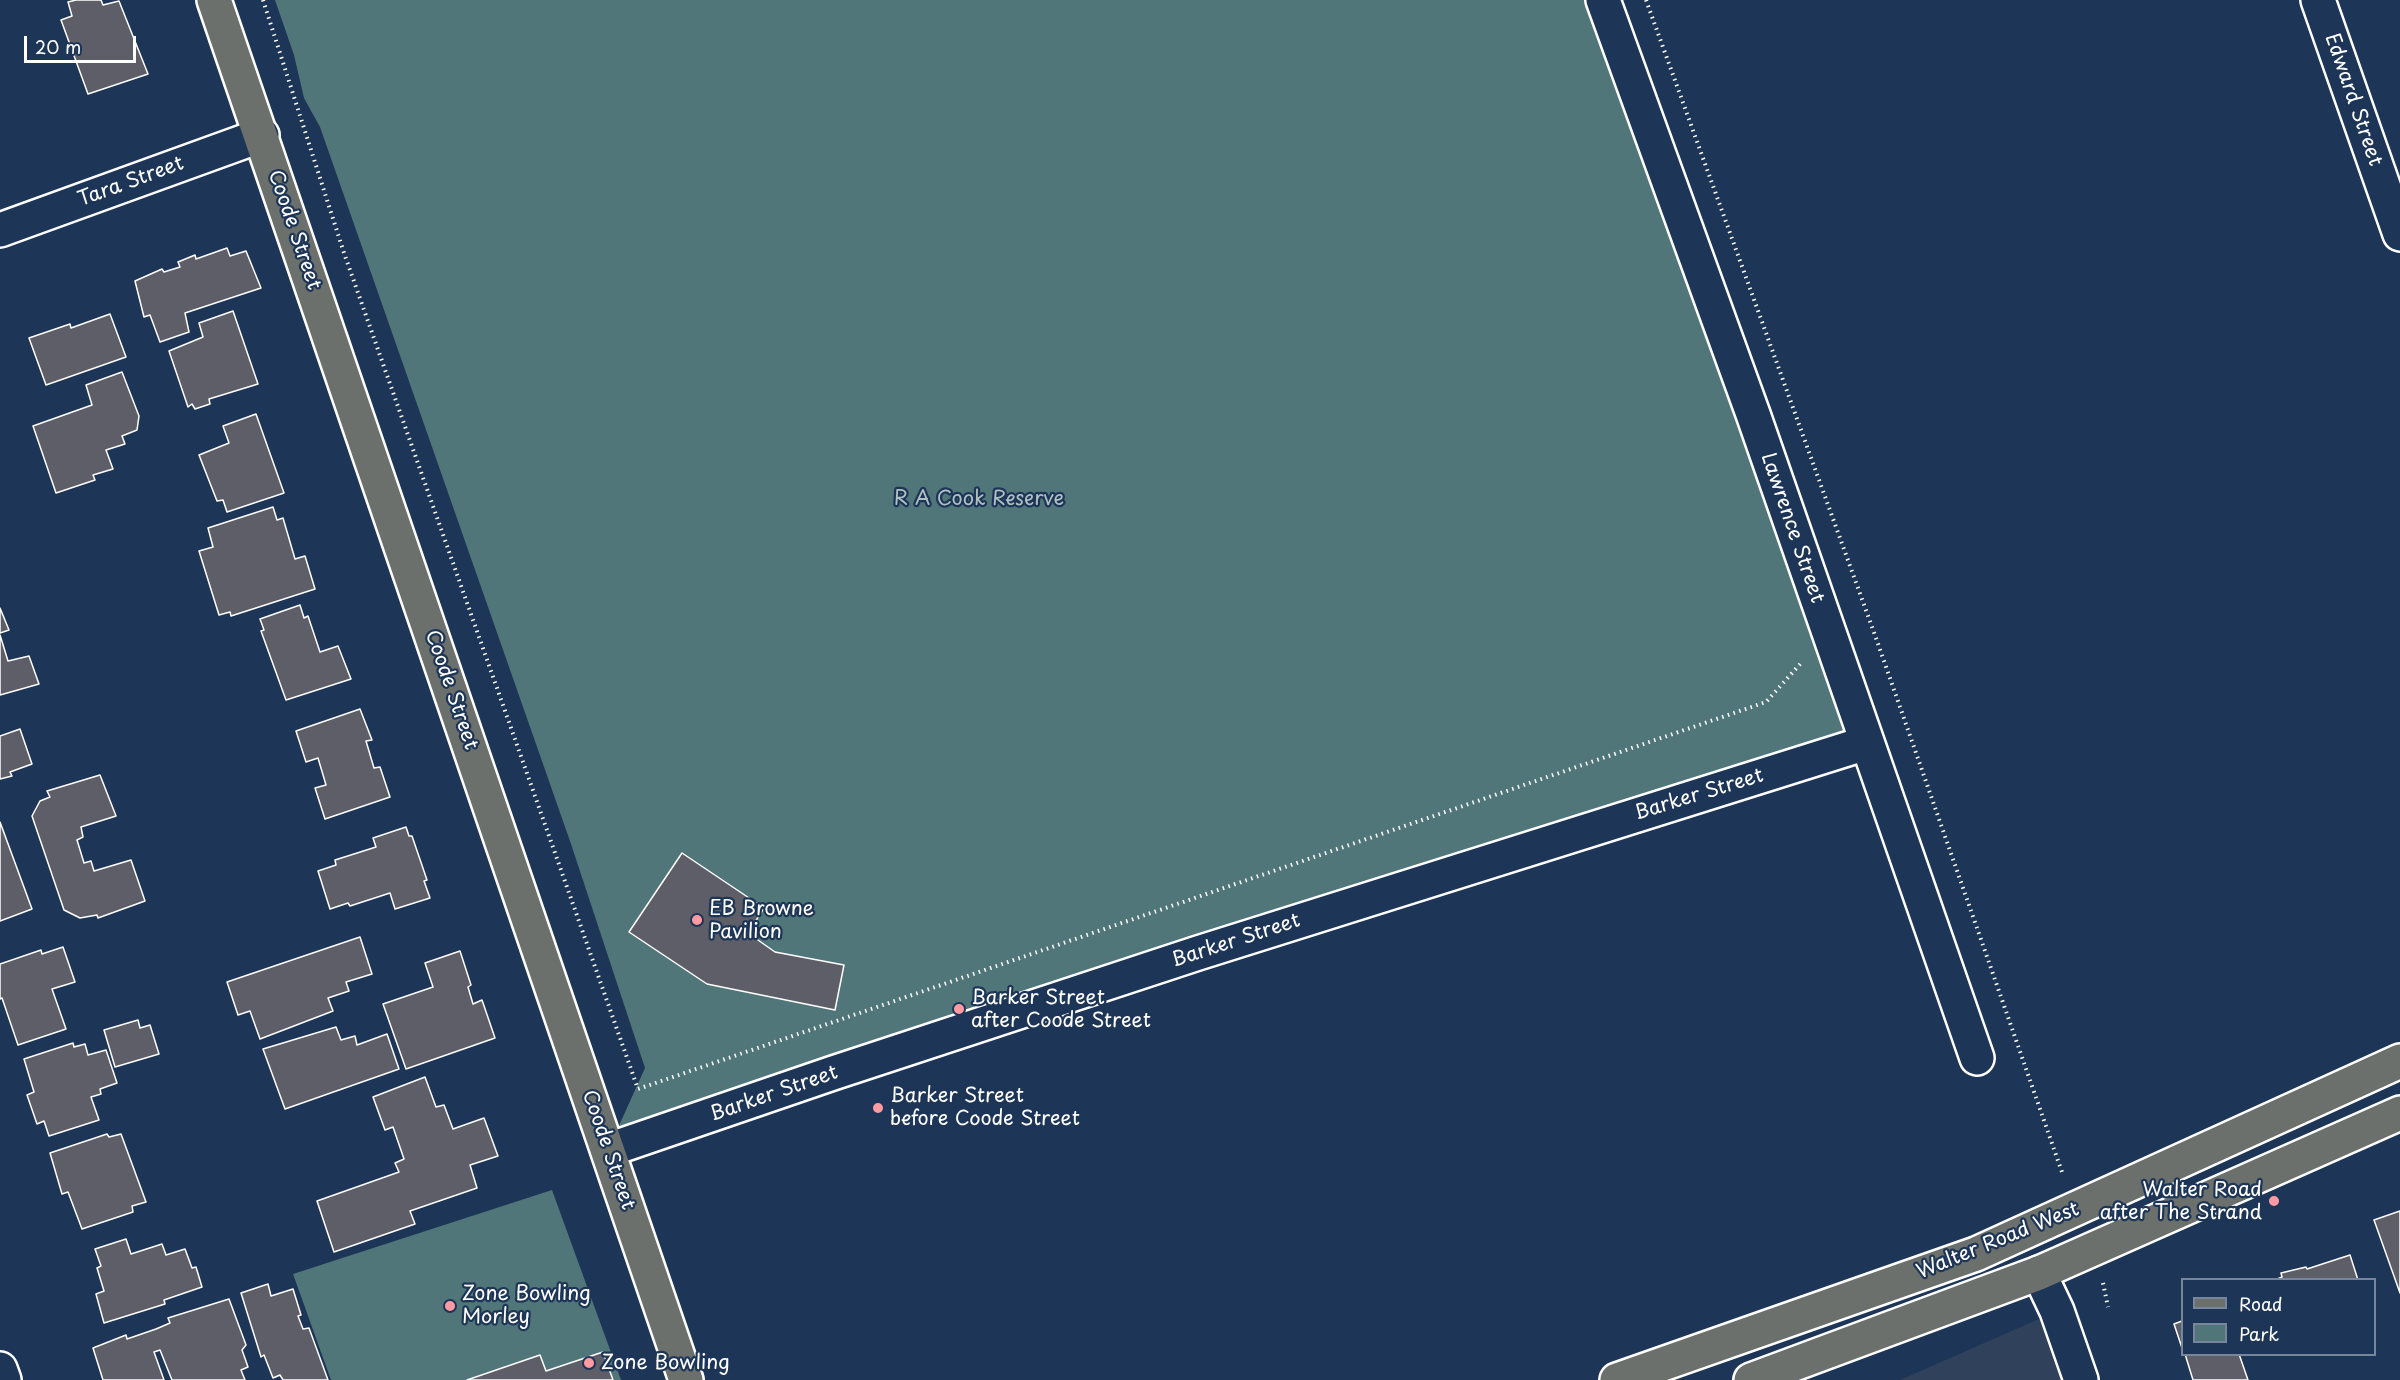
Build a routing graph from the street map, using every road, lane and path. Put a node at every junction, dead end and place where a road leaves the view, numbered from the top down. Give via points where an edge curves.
1 (214, 0) edge
2 (263, 0) edge
3 (1603, 0) edge
4 (1646, 0) edge
5 (2318, 0) edge
6 (262, 135) junction
7 (0, 230) edge
8 (2400, 234) edge
9 (1876, 638) junction
10 (1835, 651) junction
11 (1866, 743) junction
12 (1977, 1058) dead end
13 (2400, 1061) edge
14 (2400, 1113) edge
15 (608, 1150) junction
16 (2077, 1209) junction
17 (2095, 1250) junction
18 (2040, 1273) junction
19 (2108, 1307) dead end
20 (0, 1369) edge
21 (4, 1380) edge
22 (686, 1380) edge
23 (1617, 1380) edge
24 (1751, 1380) edge
25 (2081, 1380) edge

1 - 6 main road, Coode Street
2 - 10 path via 344,253 638,1089 1766,702 1799,663
3 - 10 street, Lawrence Street
4 - 9 path
5 - 8 street, Edward Street
6 - 7 street, Tara Street
6 - 15 main road, Coode Street
9 - 10 path
9 - 16 path
10 - 11 street, Lawrence Street
11 - 12 street, Lawrence Street
11 - 15 street, Barker Street via 1187,957
13 - 16 main road, Walter Road West
14 - 17 main road
15 - 22 main road, Coode Street
16 - 23 main road, Walter Road West via 1976,1254
17 - 18 main road
17 - 19 path
18 - 24 main road
18 - 25 street
20 - 21 street

